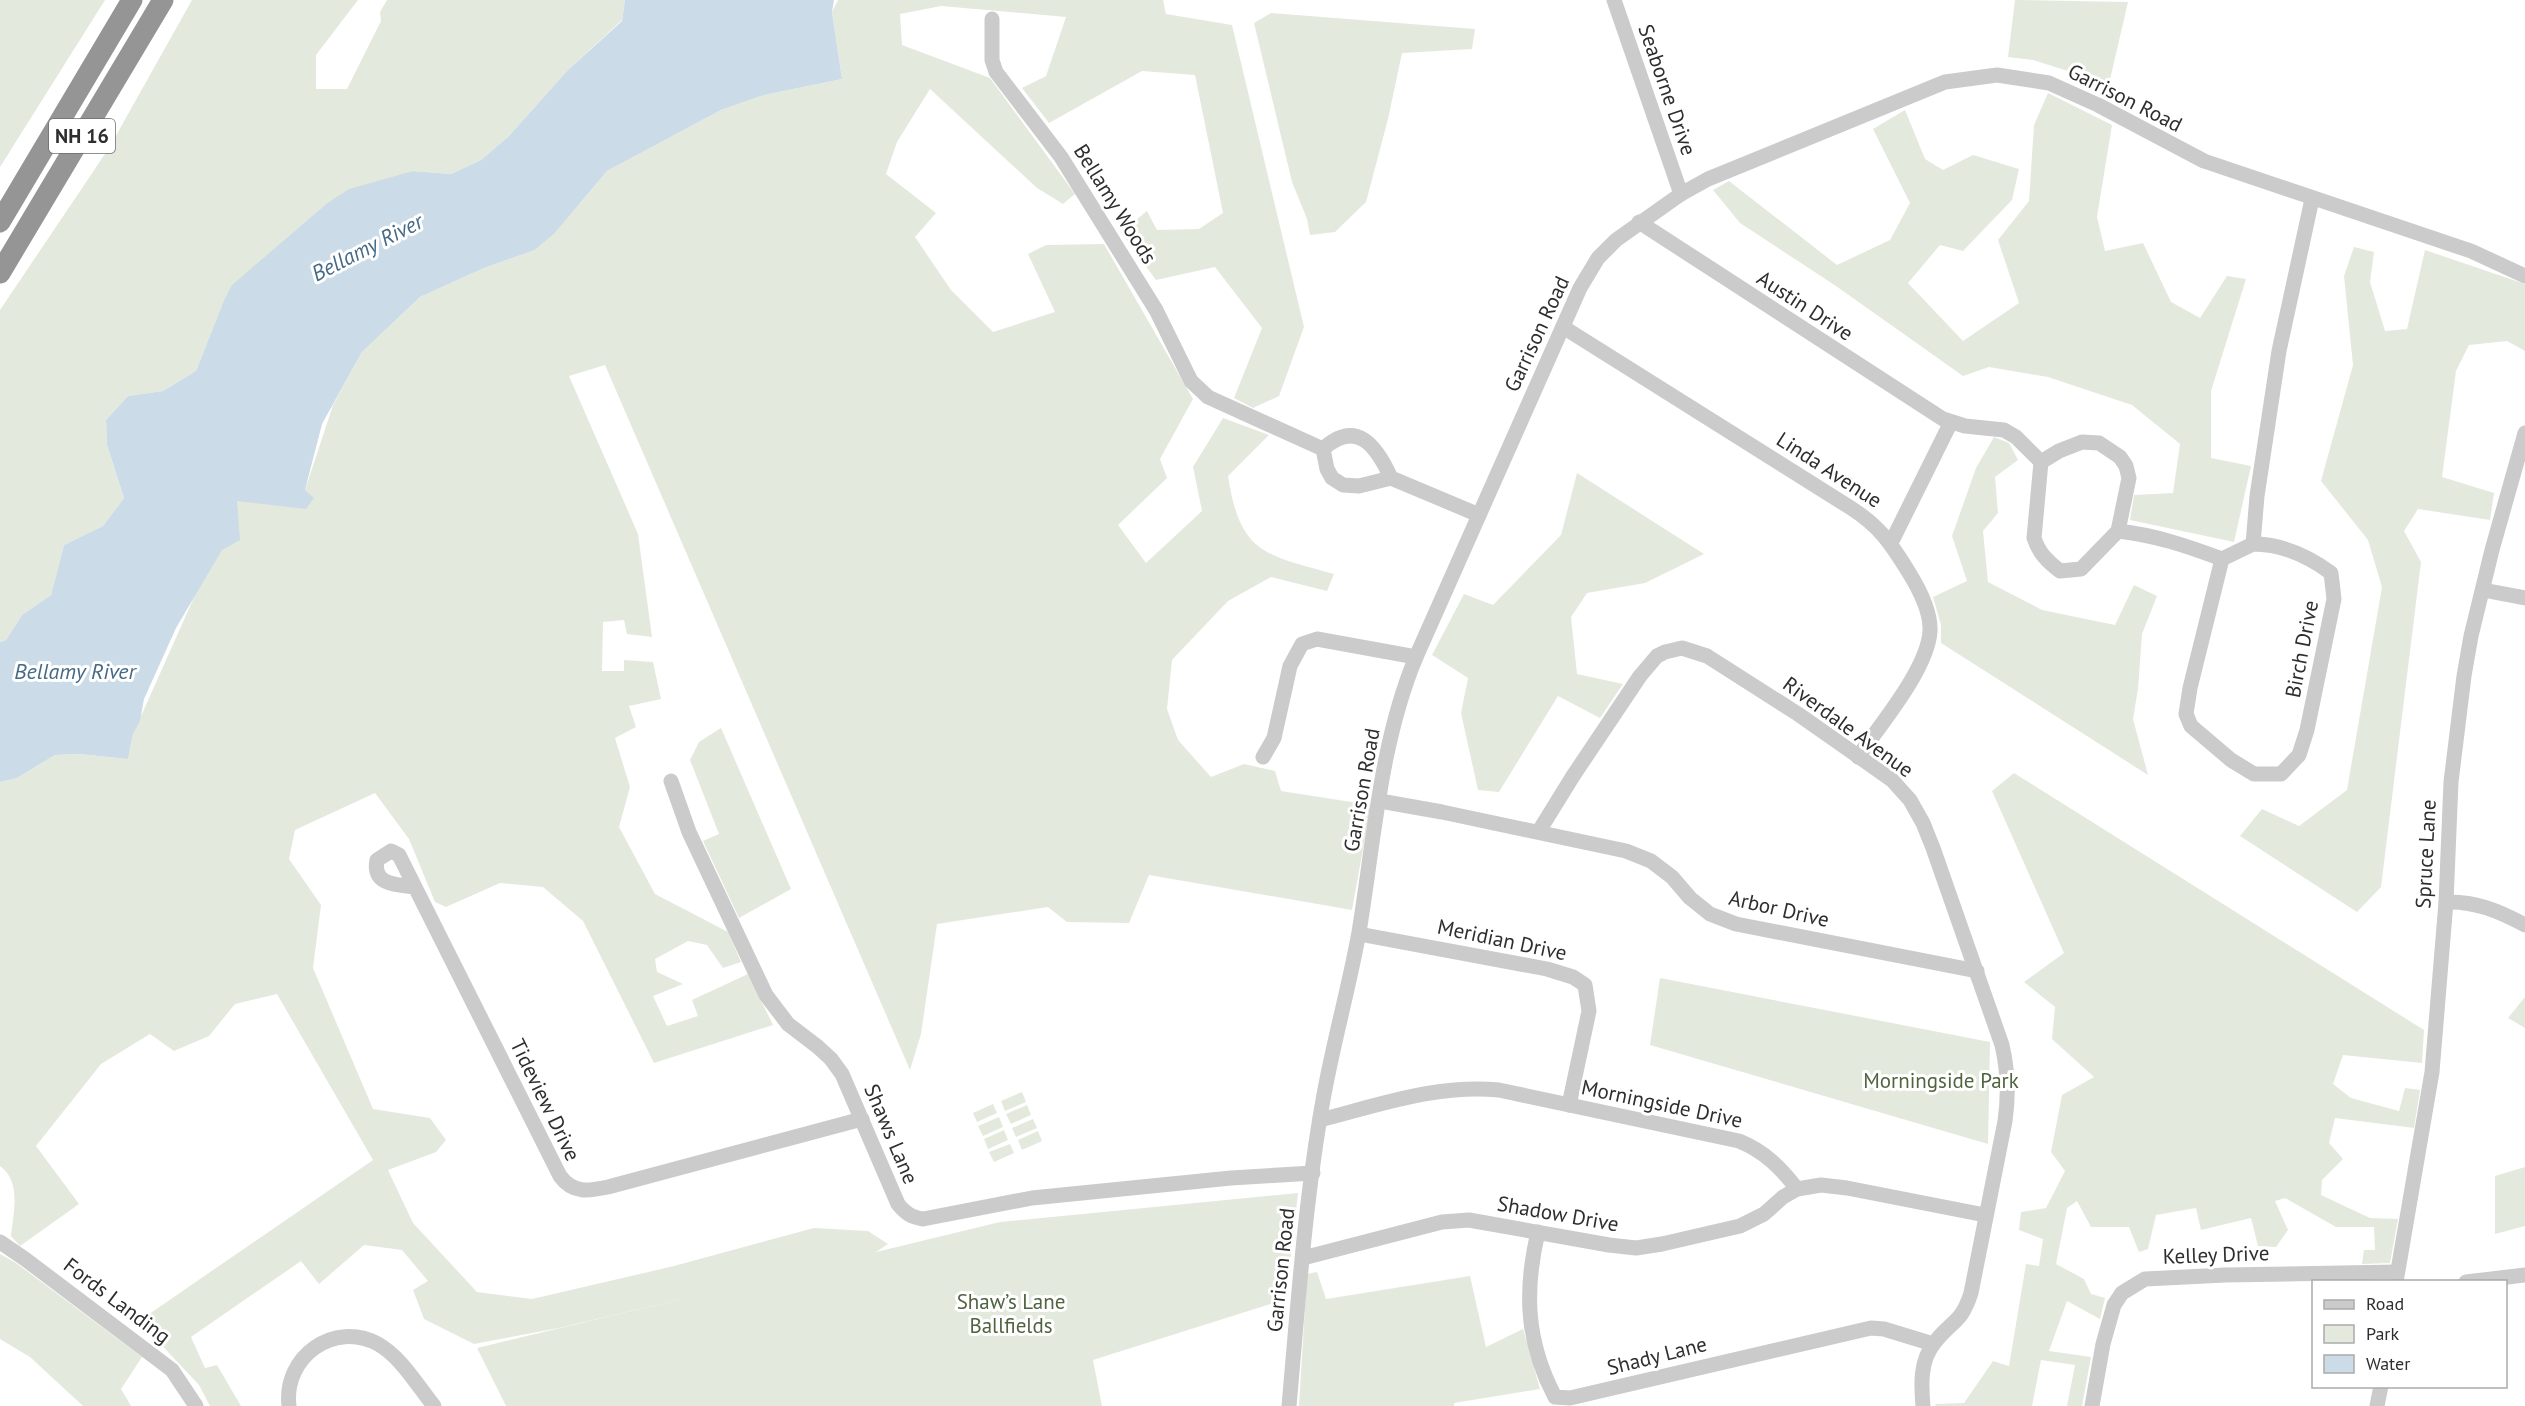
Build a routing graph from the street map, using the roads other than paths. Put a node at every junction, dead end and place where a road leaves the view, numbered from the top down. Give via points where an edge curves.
1 (132, 0) edge
2 (163, 0) edge
3 (1614, 0) edge
4 (992, 20) dead end
5 (1681, 194) junction
6 (2312, 199) junction
7 (0, 222) edge
8 (1639, 222) junction
9 (0, 273) edge
10 (2525, 276) edge
11 (1563, 327) junction
12 (1951, 422) junction
13 (2525, 433) edge
14 (1323, 449) junction
15 (2041, 462) junction
16 (1391, 478) junction
17 (1479, 515) junction
18 (2118, 531) junction
19 (1891, 543) junction
20 (2253, 544) junction
21 (2222, 559) junction
22 (2483, 590) junction
23 (2525, 598) edge
24 (1416, 657) junction
25 (1263, 757) dead end
26 (1858, 757) junction
27 (671, 781) dead end
28 (1380, 801) junction
29 (1539, 831) junction
30 (415, 887) dead end
31 (2446, 902) junction
32 (2525, 925) edge
33 (1359, 933) junction
34 (1977, 971) junction
35 (1569, 1105) junction
36 (862, 1119) junction
37 (1320, 1120) junction
38 (1313, 1173) junction
39 (1797, 1190) junction
40 (1985, 1215) junction
41 (1538, 1232) junction
42 (0, 1242) edge
43 (1303, 1258) junction
44 (2525, 1275) edge
45 (2397, 1277) edge
46 (2476, 1280) edge
47 (1933, 1344) junction
48 (196, 1406) edge
49 (289, 1406) edge
50 (434, 1406) edge
51 (1289, 1406) edge
52 (1923, 1406) edge
53 (2092, 1406) edge

1 - 7 highway, NH 16
2 - 9 highway, NH 16
3 - 5 street, Seaborne Drive
4 - 14 street, Bellamy Woods via 992,60 996,72 1061,157 1156,310 1191,381 1221,403
5 - 6 street, Garrison Road via 1734,167 1945,82 1997,75 2049,83 2204,161
5 - 8 street, Garrison Road
6 - 10 street, Garrison Road via 2471,251
6 - 20 street via 2279,351
8 - 11 street, Garrison Road via 1598,258
8 - 12 street, Austin Drive via 1911,400
11 - 17 street, Garrison Road
11 - 19 street, Linda Avenue via 1874,523
12 - 15 street, Austin Drive via 2004,430 2016,436
12 - 19 street
13 - 22 street, Spruce Lane
14 - 16 street via 1327,469 1342,485 1359,486
14 - 16 street via 1342,437 1362,438 1379,455
15 - 18 street via 2082,442 2099,443 2120,457 2129,477
15 - 18 street via 2034,538 2047,561 2060,571 2081,569
16 - 17 street
17 - 24 street, Garrison Road
18 - 21 street via 2174,541
19 - 26 street, Linda Avenue via 1921,591 1930,630 1924,656
20 - 21 street
20 - 21 street, Birch Drive via 2271,544 2310,558 2331,573 2334,599 2307,730 2299,755 2281,774 2254,774 2231,760 2191,726 2186,714
22 - 23 street
22 - 31 street, Spruce Lane via 2458,716
24 - 25 street via 1317,639 1302,644 1290,666 1274,738
24 - 28 street, Garrison Road via 1400,703
26 - 29 street, Riverdale Avenue via 1707,656 1682,648 1657,656 1640,676
26 - 34 street, Riverdale Avenue via 1892,780 1923,823
27 - 36 street, Shaws Lane via 689,832 766,995 788,1024 831,1059
28 - 29 street, Arbor Drive
28 - 33 street, Garrison Road
29 - 34 street, Arbor Drive via 1626,851 1651,861 1710,914 1736,924
30 - 36 street, Tideview Drive via 560,1176 573,1189 591,1191 608,1187
31 - 32 street via 2479,905
31 - 45 street, Spruce Lane via 2431,1083
33 - 35 street, Meridian Drive via 1547,969 1585,985 1588,1011
33 - 37 street, Garrison Road
34 - 40 street, Riverdale Avenue via 2008,1071 2007,1111
35 - 37 street, Morningside Drive via 1473,1088 1420,1095
35 - 39 street, Morningside Drive via 1739,1141 1784,1171
36 - 38 street, Shaws Lane via 898,1204 913,1218 1032,1198
37 - 38 street, Garrison Road
38 - 43 street, Garrison Road
39 - 40 street via 1821,1185 1847,1188
39 - 41 street, Shadow Drive via 1740,1226 1662,1244 1636,1248
40 - 47 street via 1965,1311
41 - 43 street, Shadow Drive via 1469,1220 1442,1222
41 - 47 street, Shady Lane via 1530,1267 1531,1322 1543,1374 1555,1396 1570,1398 1871,1328
42 - 48 street, Fords Landing via 172,1370
43 - 51 street, Garrison Road
44 - 46 street
45 - 53 street, Kelley Drive via 2225,1275 2145,1279 2122,1293 2114,1305
47 - 52 street via 1922,1375
49 - 50 street via 289,1383 298,1362 314,1348 345,1337 367,1339 390,1353

